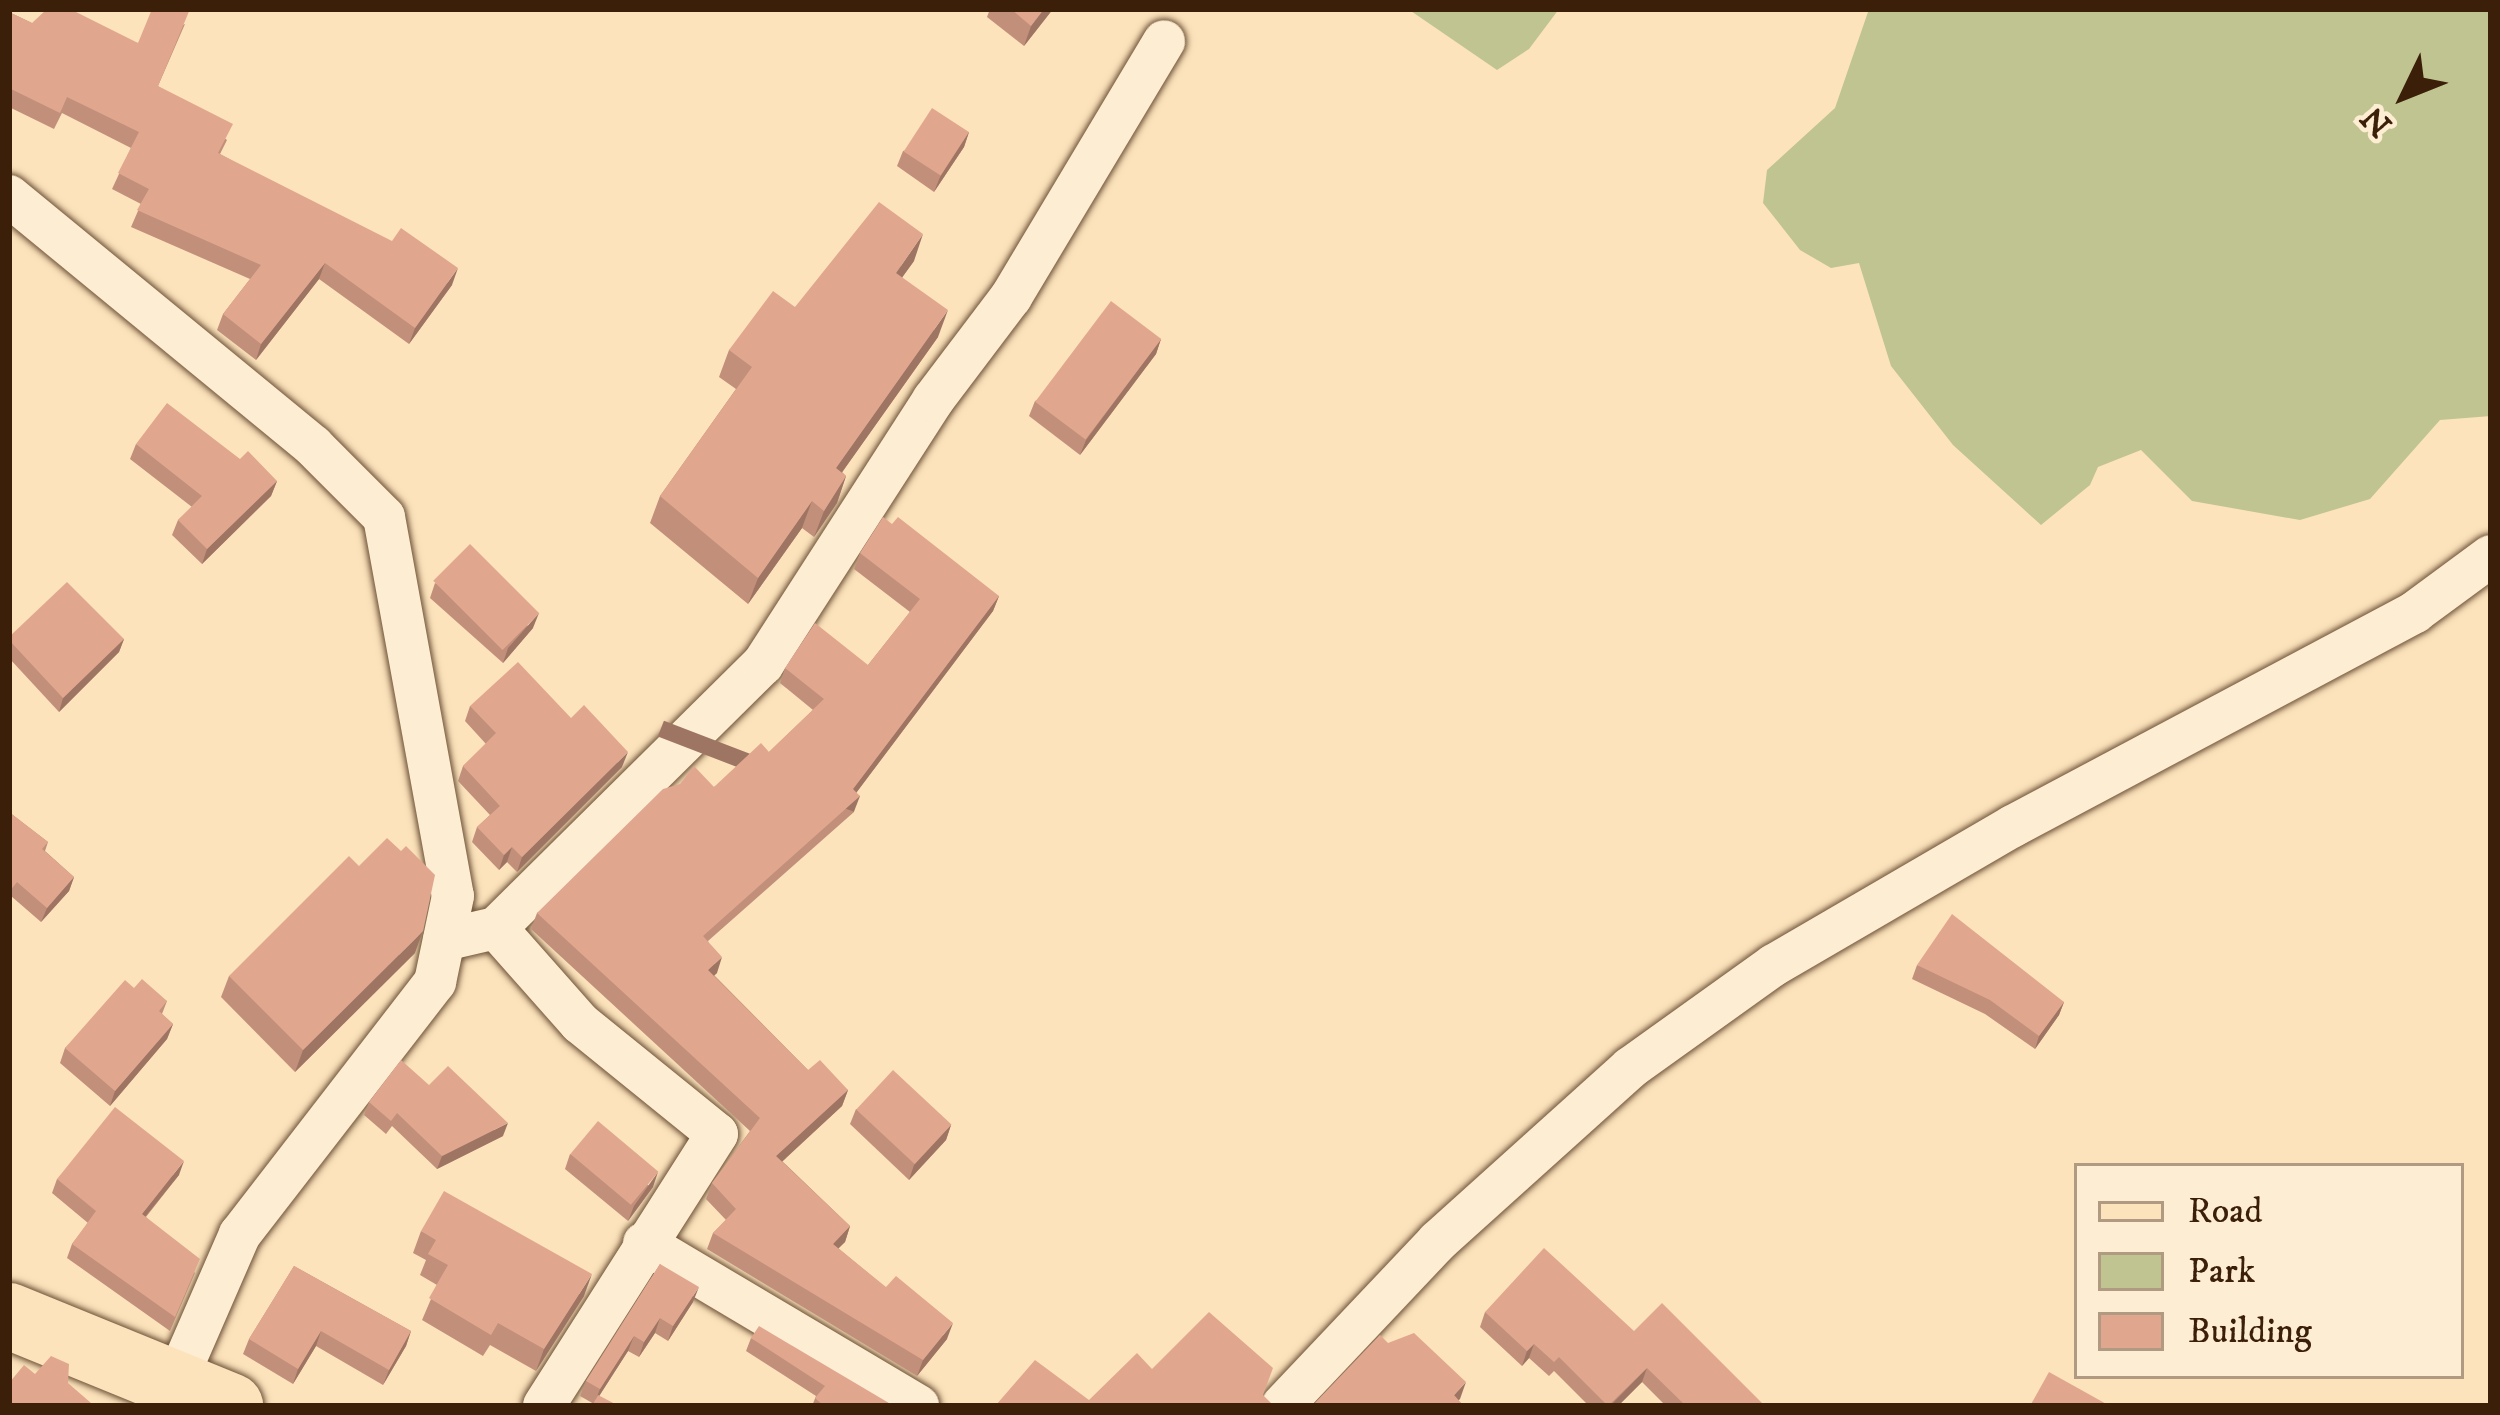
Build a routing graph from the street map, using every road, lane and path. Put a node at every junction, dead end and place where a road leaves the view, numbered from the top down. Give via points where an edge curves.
1 (1164, 41) dead end
2 (9, 196) edge
3 (2491, 556) edge
4 (496, 928) junction
5 (444, 940) junction
6 (644, 1243) junction
7 (9, 1316) edge
8 (203, 1394) edge
9 (544, 1406) edge
10 (918, 1406) edge
11 (1282, 1406) edge

1 - 4 street via 1011,297 933,400 763,664
2 - 5 street via 313,446 384,517 453,896
3 - 11 street via 2415,612 2013,826 1774,965 1630,1068 1438,1241
4 - 5 street
4 - 6 street via 580,1023 717,1134
5 - 8 street via 435,982 240,1234
6 - 9 street
6 - 10 street
7 - 8 main road

